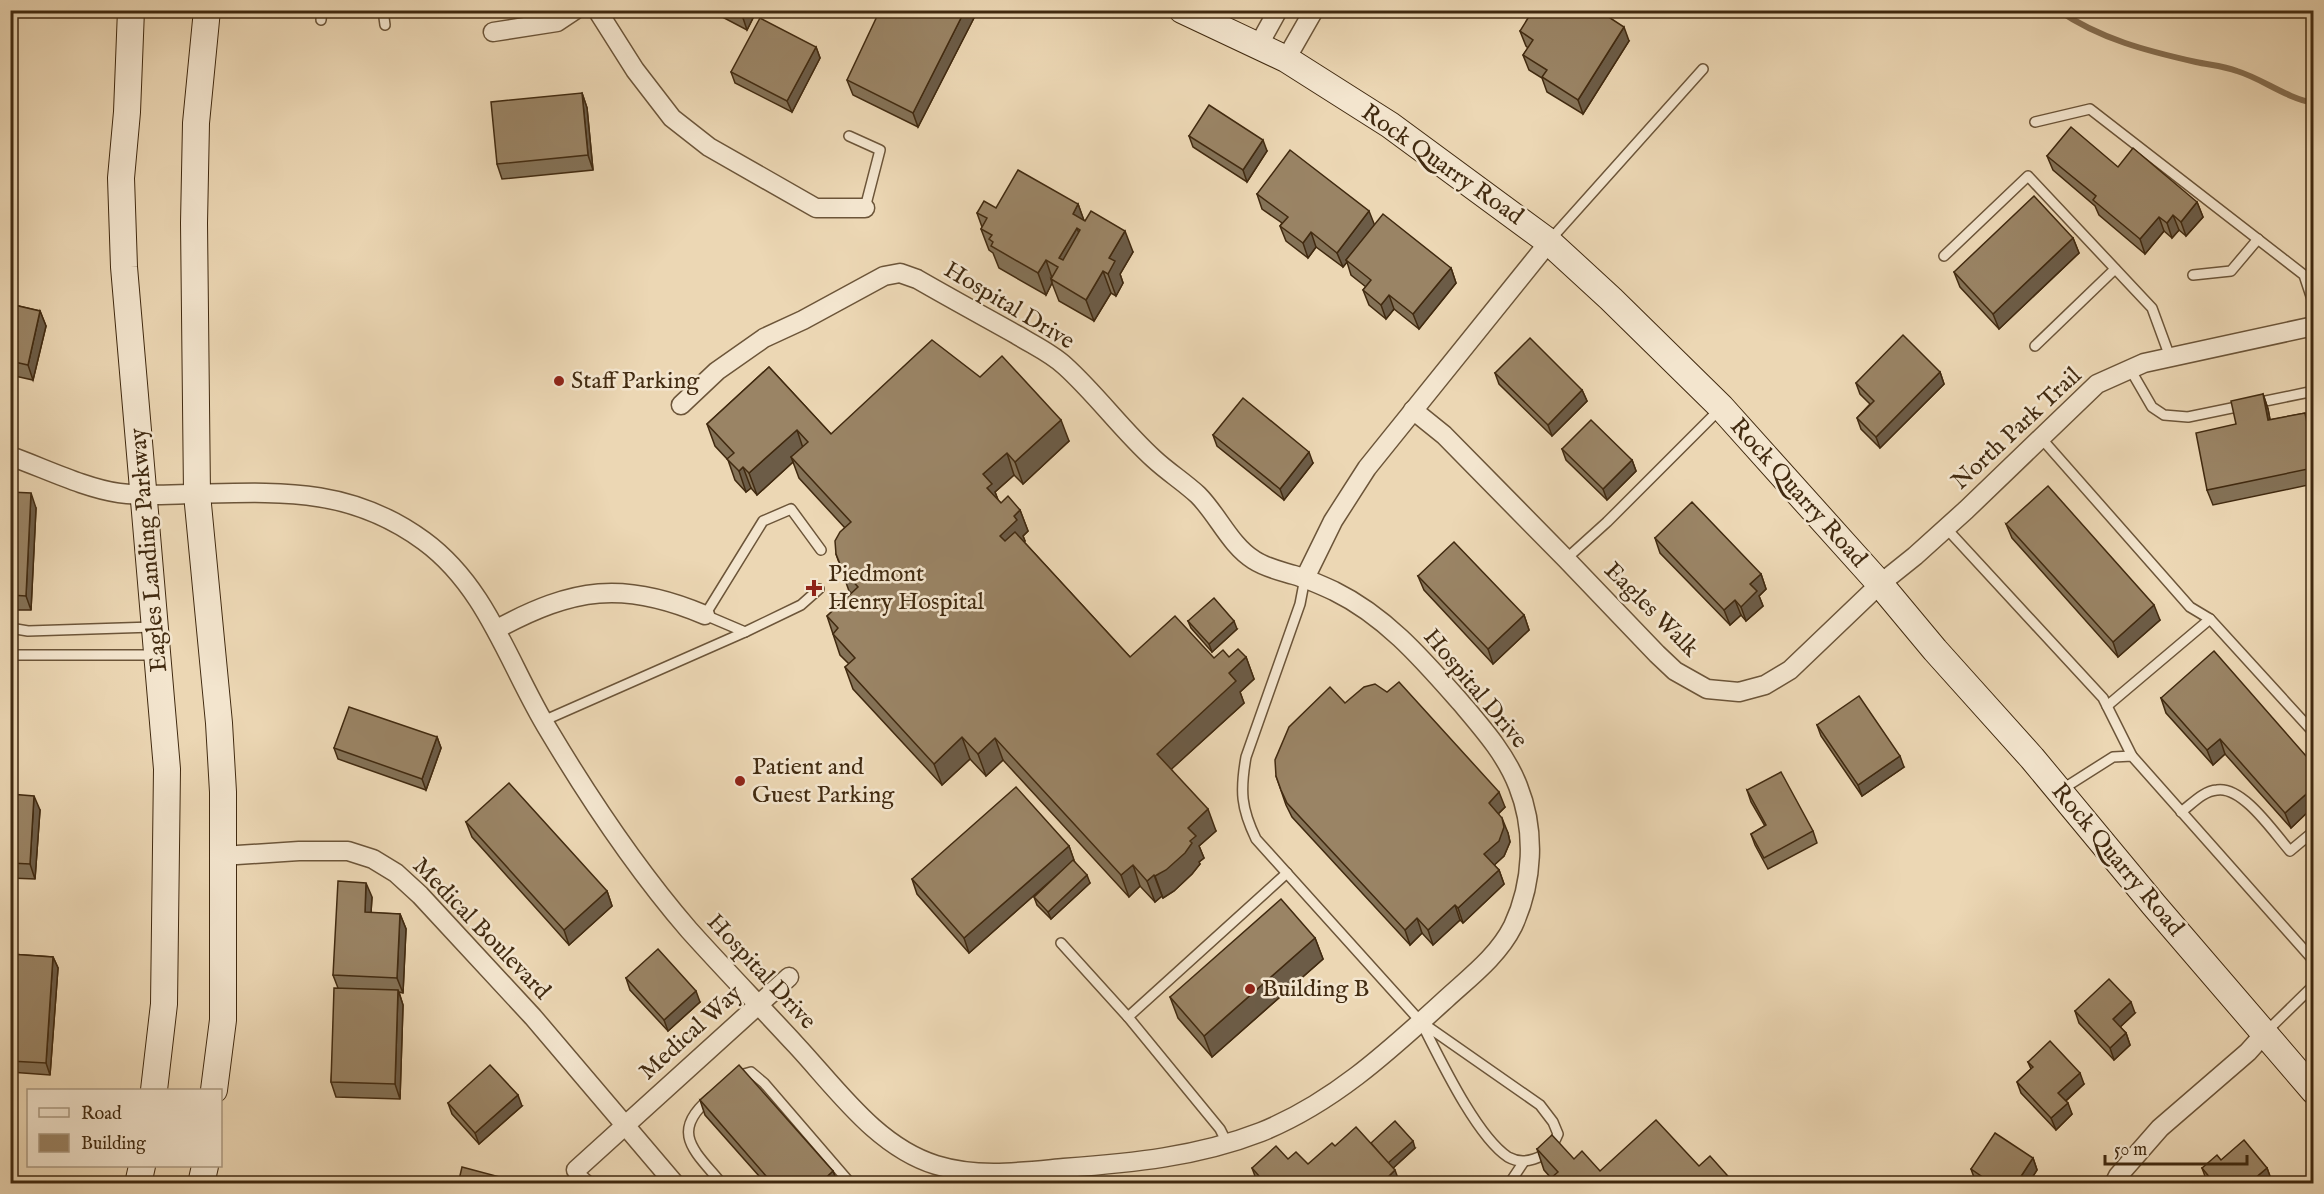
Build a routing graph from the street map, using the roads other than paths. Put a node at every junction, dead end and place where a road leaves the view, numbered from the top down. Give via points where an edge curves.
1 (131, 10) edge
2 (207, 10) edge
3 (383, 10) edge
4 (575, 10) edge
5 (597, 10) edge
6 (1182, 10) edge
7 (1278, 10) edge
8 (1314, 10) edge
9 (385, 25) dead end
10 (493, 32) dead end
11 (1258, 46) junction
12 (1286, 59) junction
13 (1703, 69) dead end
14 (2035, 122) dead end
15 (849, 136) dead end
16 (865, 208) joint
17 (2258, 239) junction
18 (1549, 242) junction
19 (1944, 256) dead end
20 (2115, 269) junction
21 (2193, 275) dead end
22 (2313, 305) edge
23 (2313, 326) edge
24 (2035, 346) dead end
25 (2170, 357) junction
26 (2130, 369) junction
27 (2313, 390) edge
28 (681, 405) dead end
29 (1721, 407) junction
30 (1413, 410) junction
31 (2041, 438) junction
32 (10, 456) edge
33 (197, 494) junction
34 (144, 495) junction
35 (1946, 528) junction
36 (821, 550) dead end
37 (1566, 559) junction
38 (1305, 578) junction
39 (1880, 584) junction
40 (819, 589) dead end
41 (705, 615) junction
42 (2210, 619) junction
43 (155, 627) junction
44 (10, 628) edge
45 (497, 630) junction
46 (745, 632) junction
47 (10, 655) edge
48 (158, 655) junction
49 (2107, 706) junction
50 (543, 721) junction
51 (2313, 733) edge
52 (2132, 756) junction
53 (2059, 791) junction
54 (2181, 812) junction
55 (2313, 831) edge
56 (222, 856) junction
57 (1287, 873) junction
58 (1061, 943) dead end
59 (2313, 961) edge
60 (789, 977) dead end
61 (2313, 985) edge
62 (758, 1004) junction
63 (1128, 1017) junction
64 (1421, 1022) junction
65 (2265, 1033) junction
66 (730, 1081) edge
67 (154, 1089) edge
68 (214, 1089) edge
69 (2313, 1091) edge
70 (715, 1094) edge
71 (627, 1124) junction
72 (1227, 1143) junction
73 (1523, 1162) junction
74 (142, 1167) edge
75 (205, 1167) edge
76 (575, 1177) edge
77 (719, 1180) edge
78 (138, 1184) edge
79 (201, 1184) edge
80 (592, 1184) edge
81 (675, 1184) edge
82 (707, 1184) edge
83 (851, 1184) edge
84 (1509, 1184) edge
85 (2114, 1184) edge

1 - 34 main road, Eagles Landing Parkway via 121,178 124,267
2 - 33 main road via 196,123
3 - 9 lane
4 - 10 street via 557,22
5 - 16 street via 635,70 672,118 709,147 816,208
6 - 11 main road, Rock Quarry Road
7 - 11 street
8 - 12 street
11 - 12 main road, Rock Quarry Road
12 - 18 main road, Rock Quarry Road via 1390,125
13 - 18 lane
14 - 17 lane via 2090,109
15 - 16 lane via 880,150
17 - 21 lane via 2231,271
17 - 22 lane via 2304,275
18 - 29 main road, Rock Quarry Road
18 - 30 street
19 - 20 lane via 2028,176
20 - 24 lane
20 - 25 lane via 2152,308
23 - 25 street, North Park Trail
25 - 26 street, North Park Trail
26 - 27 lane via 2152,407 2164,415 2188,417
26 - 31 street, North Park Trail via 2097,384
28 - 38 street, Hospital Drive via 734,358 764,338 884,276 900,273 1060,360 1157,462 1204,501 1246,555 1259,564
29 - 37 lane
29 - 39 main road, Rock Quarry Road
30 - 37 street, Eagles Walk via 1444,435
30 - 38 street via 1345,501
31 - 35 street, North Park Trail
31 - 42 lane via 2190,607
32 - 34 street, Hospital Drive via 107,492
33 - 34 street, Hospital Drive
33 - 45 street, Hospital Drive via 317,496 355,504 391,519 445,558
33 - 56 main road via 219,723
34 - 43 main road, Eagles Landing Parkway
35 - 39 street, North Park Trail
35 - 49 lane
36 - 41 lane via 791,509 763,521
37 - 39 street, Eagles Walk via 1669,665 1692,682 1714,691 1747,691 1782,676
38 - 57 lane via 1300,604 1253,734 1241,782 1245,818 1256,839
38 - 64 street, Hospital Drive via 1361,606 1402,638 1488,734 1510,766 1522,796 1530,856 1522,901 1509,934 1488,961
39 - 53 main road, Rock Quarry Road
40 - 46 lane via 801,605
41 - 45 street via 638,594 592,594 552,602
41 - 46 lane
42 - 49 lane
42 - 51 lane
43 - 44 lane via 28,631
43 - 48 main road, Eagles Landing Parkway
45 - 50 street, Hospital Drive
46 - 50 lane
47 - 48 lane
48 - 67 main road, Eagles Landing Parkway via 167,769 164,1004
49 - 52 lane
50 - 62 street, Hospital Drive via 654,886
52 - 53 lane via 2113,757
52 - 54 lane
53 - 65 main road, Rock Quarry Road
54 - 55 lane via 2204,794 2217,789 2233,791 2290,851
54 - 59 lane
56 - 68 main road via 223,1020
56 - 71 street, Medical Boulevard via 348,851 373,859 396,873 534,1017
57 - 63 lane
57 - 64 lane
58 - 63 lane
60 - 62 street, Medical Way
61 - 65 lane
62 - 71 street, Medical Way
62 - 72 street, Hospital Drive via 879,1133 902,1151 928,1163 957,1171 997,1174 1142,1162
63 - 72 lane via 1220,1129
64 - 72 street, Hospital Drive via 1336,1093 1281,1124
64 - 73 lane via 1486,1135 1508,1157
64 - 73 lane via 1540,1105 1553,1122 1558,1134 1553,1147 1540,1157
65 - 69 main road, Rock Quarry Road
65 - 85 street via 2160,1128
66 - 83 lane via 751,1072 764,1083
70 - 77 lane via 699,1107 688,1127 690,1145
71 - 76 street
71 - 81 street, Medical Boulevard
73 - 84 lane
74 - 78 main road
75 - 79 main road
76 - 80 lane
77 - 82 lane

